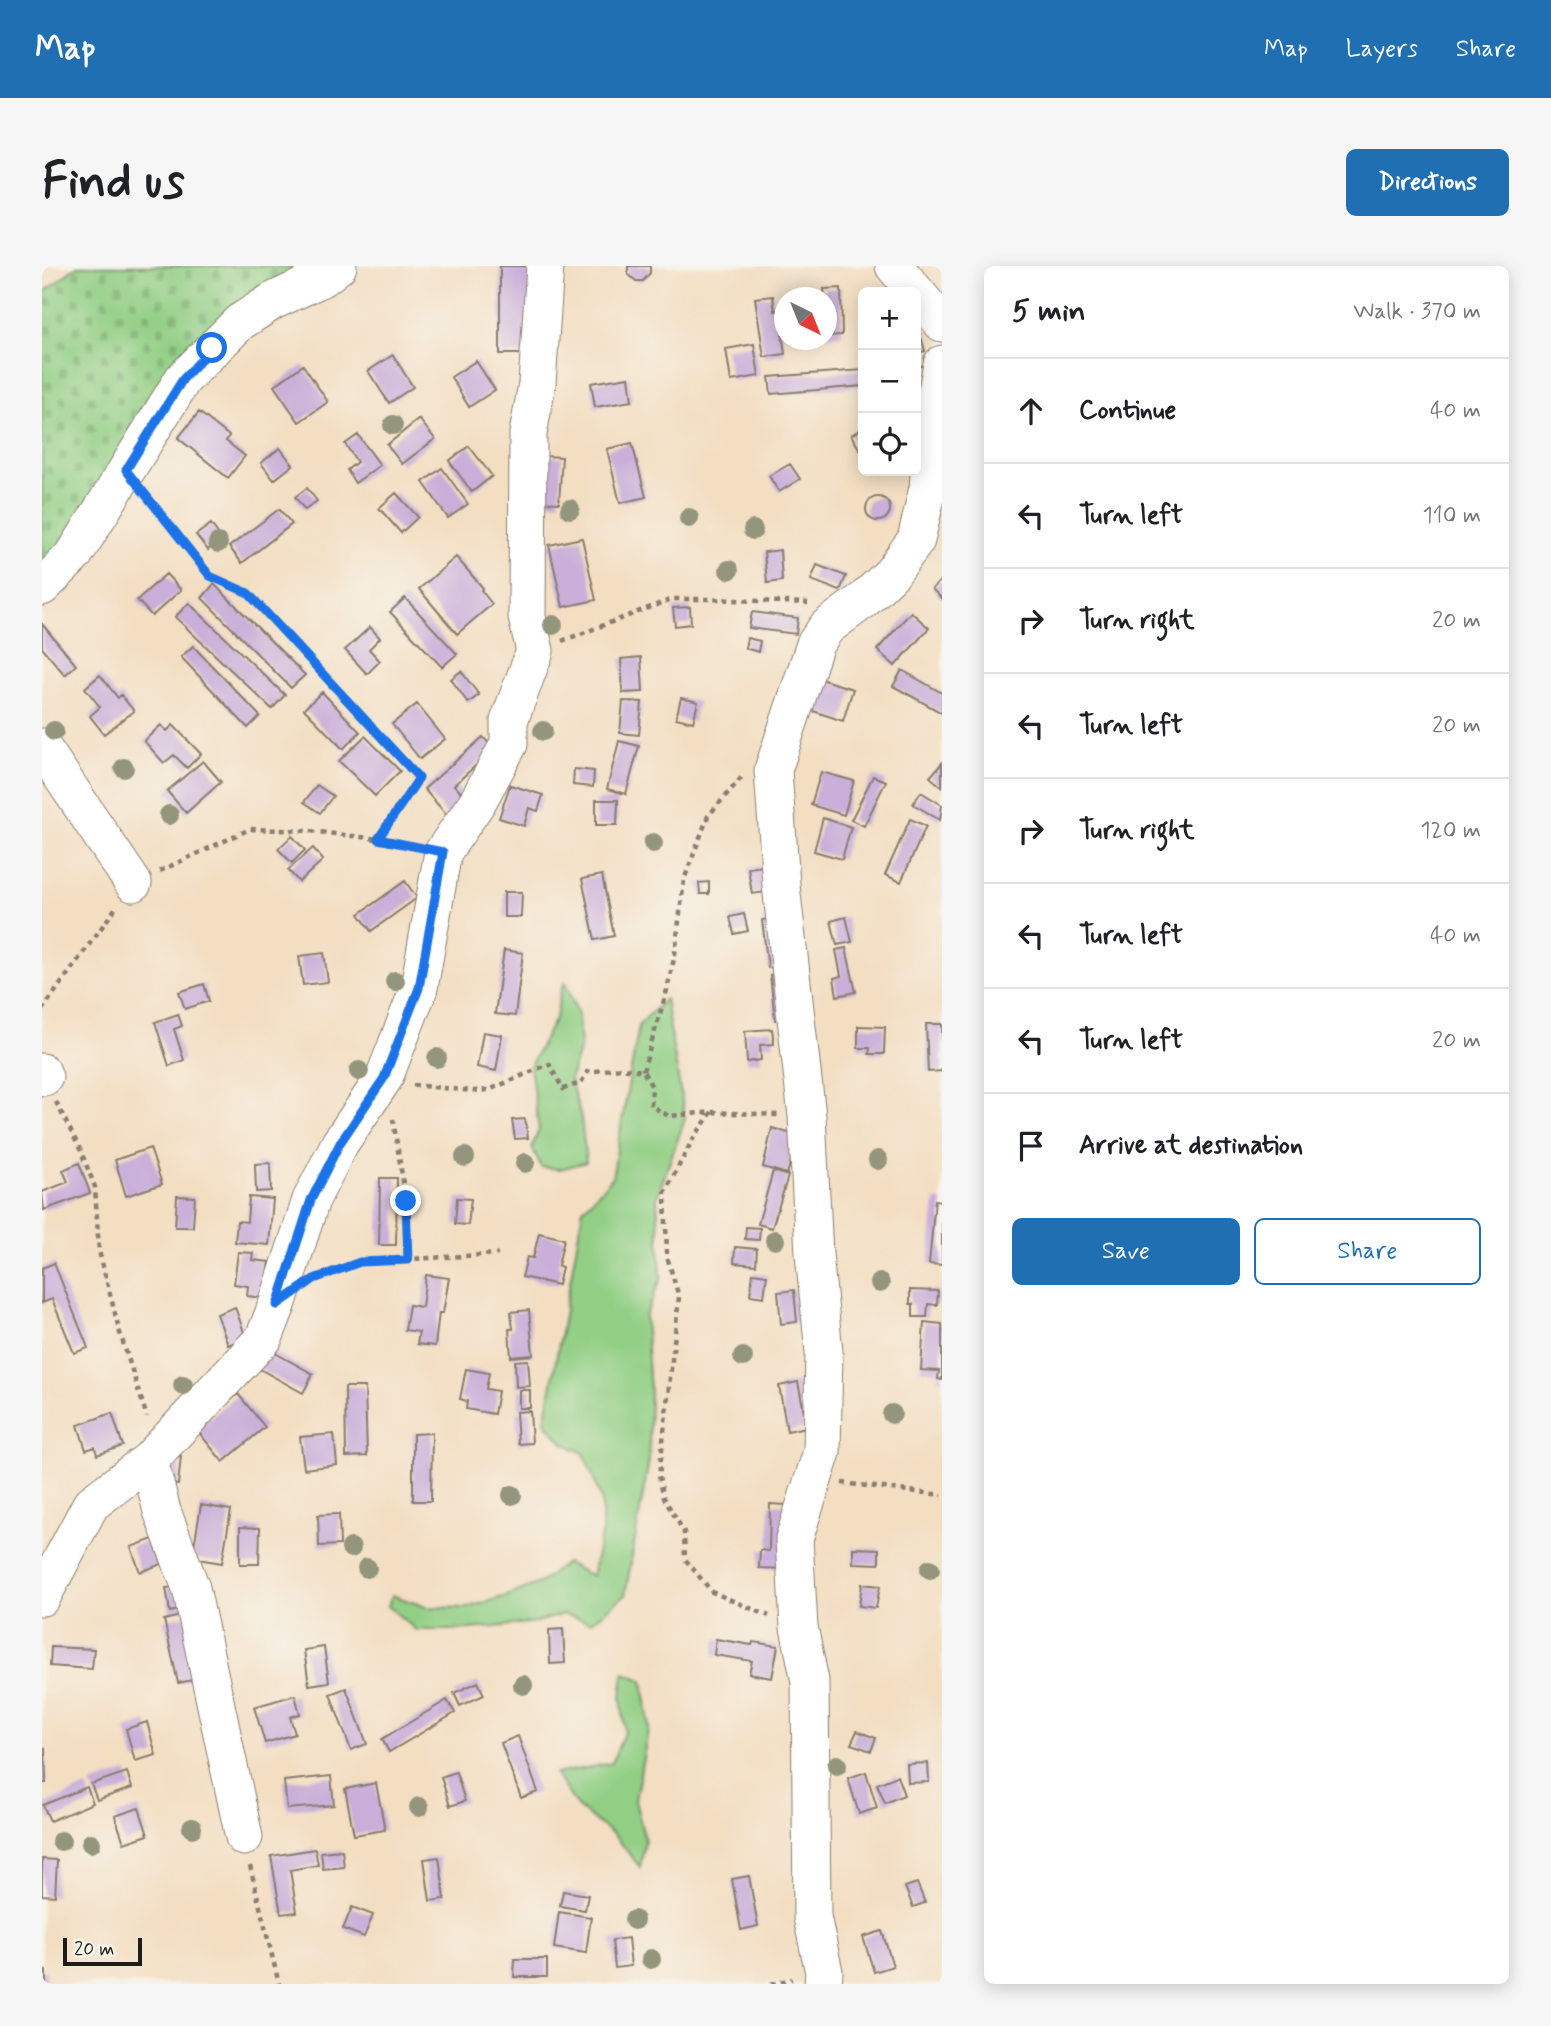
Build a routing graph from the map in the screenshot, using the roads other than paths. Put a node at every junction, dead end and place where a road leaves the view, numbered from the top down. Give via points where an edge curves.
1 (338, 266) edge
2 (545, 266) edge
3 (894, 266) edge
4 (942, 323) edge
5 (942, 364) edge
6 (929, 548) edge
7 (42, 587) edge
8 (42, 747) edge
9 (134, 883) road end
10 (149, 1460) junction
11 (42, 1597) edge
12 (244, 1838) road end
13 (823, 1984) edge

1 - 7 street via 240,322 183,379 74,555
2 - 10 street via 537,384 528,434 527,617 535,651 509,721 509,744 443,852 419,988 384,1078 340,1143 311,1200 264,1338
3 - 4 street
5 - 6 street via 928,488
6 - 13 street via 827,627 815,645 773,770 807,1116 824,1352 822,1452 794,1539 799,1627 810,1681 812,1917
8 - 9 street
10 - 11 street via 91,1504
10 - 12 street via 162,1511 191,1588

